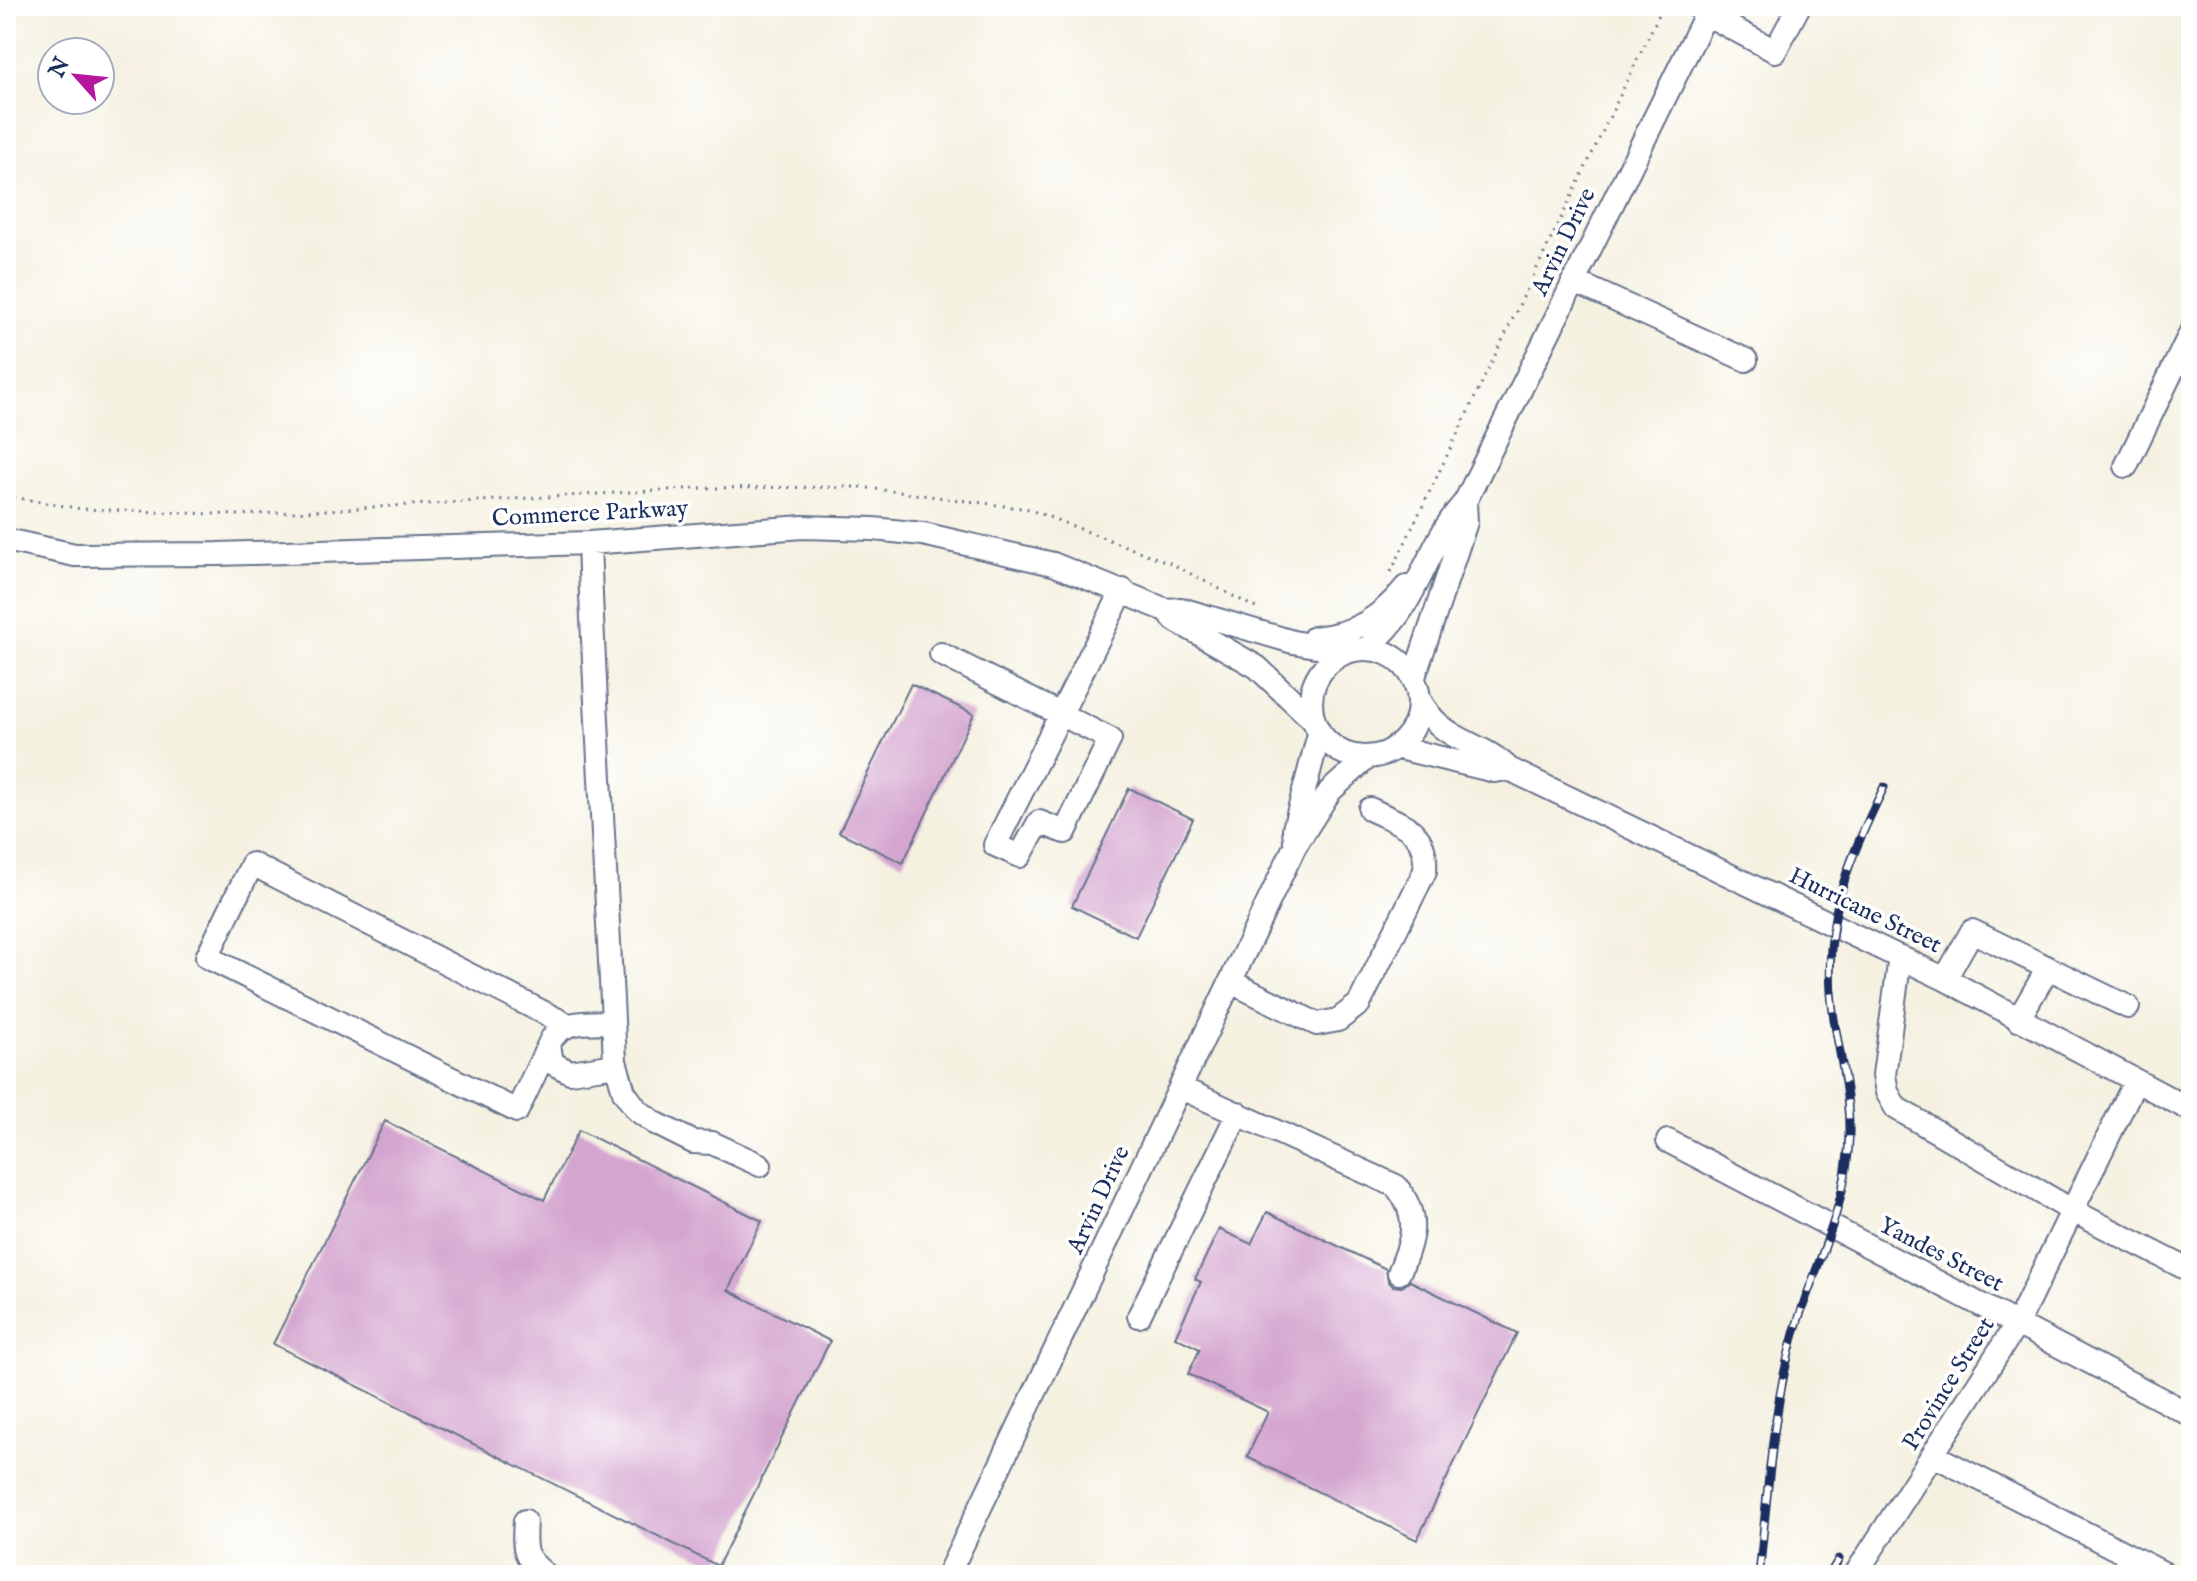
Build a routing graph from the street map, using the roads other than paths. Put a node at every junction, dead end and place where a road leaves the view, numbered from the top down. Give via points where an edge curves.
1 (1799, 6) edge
2 (1708, 10) edge
3 (1573, 281) junction
4 (2191, 332) edge
5 (1746, 360) dead end
6 (2126, 466) dead end
7 (1465, 502) junction
8 (6, 540) edge
9 (589, 543) junction
10 (1431, 560) junction
11 (1123, 590) junction
12 (1166, 610) junction
13 (1293, 642) junction
14 (1369, 646) junction
15 (1343, 651) junction
16 (941, 654) dead end
17 (1414, 677) junction
18 (1420, 700) junction
19 (1063, 712) junction
20 (1316, 726) junction
21 (1395, 747) junction
22 (1367, 758) junction
23 (1509, 769) junction
24 (1370, 809) dead end
25 (1295, 846) junction
26 (1900, 957) junction
27 (2048, 968) junction
28 (1945, 979) junction
29 (1231, 982) junction
30 (2128, 1007) dead end
31 (2018, 1020) junction
32 (613, 1022) junction
33 (568, 1025) junction
34 (549, 1044) junction
35 (615, 1061) junction
36 (2135, 1082) junction
37 (1181, 1088) junction
38 (2191, 1110) edge
39 (1238, 1113) junction
40 (1668, 1141) dead end
41 (760, 1165) dead end
42 (2073, 1211) junction
43 (2191, 1271) edge
44 (1399, 1273) dead end
45 (1139, 1316) dead end
46 (2018, 1322) junction
47 (2191, 1415) edge
48 (1935, 1456) junction
49 (525, 1521) dead end
50 (546, 1575) edge
51 (948, 1575) edge
52 (1855, 1575) edge
53 (2167, 1575) edge

1 - 2 street via 1775,51
2 - 3 street, Arvin Drive
3 - 5 street
3 - 7 street, Arvin Drive
4 - 6 street
7 - 10 street, Arvin Drive via 1452,516
7 - 17 street, Arvin Drive via 1466,522
8 - 9 street, Commerce Parkway via 75,555
9 - 11 street, Commerce Parkway via 803,527 873,529 993,549
9 - 32 street
10 - 13 street via 1397,599 1362,627
10 - 14 street, Arvin Drive via 1403,613
11 - 12 street, Commerce Parkway
11 - 19 street
12 - 13 street, Commerce Parkway via 1181,609
12 - 20 street, Commerce Parkway via 1257,667
13 - 15 street, Commerce Parkway
14 - 15 street
14 - 17 street via 1394,658
15 - 20 street, Arvin Drive via 1315,683 1311,696
16 - 19 street
17 - 18 street
18 - 21 street via 1413,726
18 - 23 street, Hurricane Street via 1439,727
19 - 19 street via 995,845 1020,856 1039,822 1065,832 1110,739
20 - 22 street via 1340,752
20 - 25 street, Arvin Drive
21 - 22 street, Arvin Drive
21 - 23 street, Hurricane Street via 1495,771
22 - 25 street, Arvin Drive via 1330,791
23 - 26 street, Hurricane Street
24 - 29 street via 1416,833 1427,851 1425,871 1359,1004 1338,1020 1317,1024
25 - 29 street, Arvin Drive
26 - 28 street, Hurricane Street
26 - 42 street via 1884,1075 1896,1108
27 - 28 street via 1972,931
27 - 30 street
27 - 31 street
28 - 31 street, Hurricane Street
29 - 37 street, Arvin Drive
31 - 36 street, Hurricane Street
32 - 33 street
32 - 35 street
33 - 34 street via 553,1034
33 - 34 street via 252,864 207,957 517,1111
34 - 35 street via 552,1063 570,1072
35 - 41 street via 624,1092 646,1116 693,1142 712,1143
36 - 38 street, Hurricane Street
36 - 42 street, Province Street
37 - 39 street
37 - 51 street, Arvin Drive
39 - 44 street via 1396,1186 1410,1203 1413,1227
39 - 45 street
40 - 46 street, Yandes Street
42 - 43 street
42 - 46 street, Province Street
46 - 47 street, Yandes Street
46 - 48 street, Province Street
48 - 52 street, Province Street
48 - 53 street
49 - 50 street via 523,1545 529,1562

